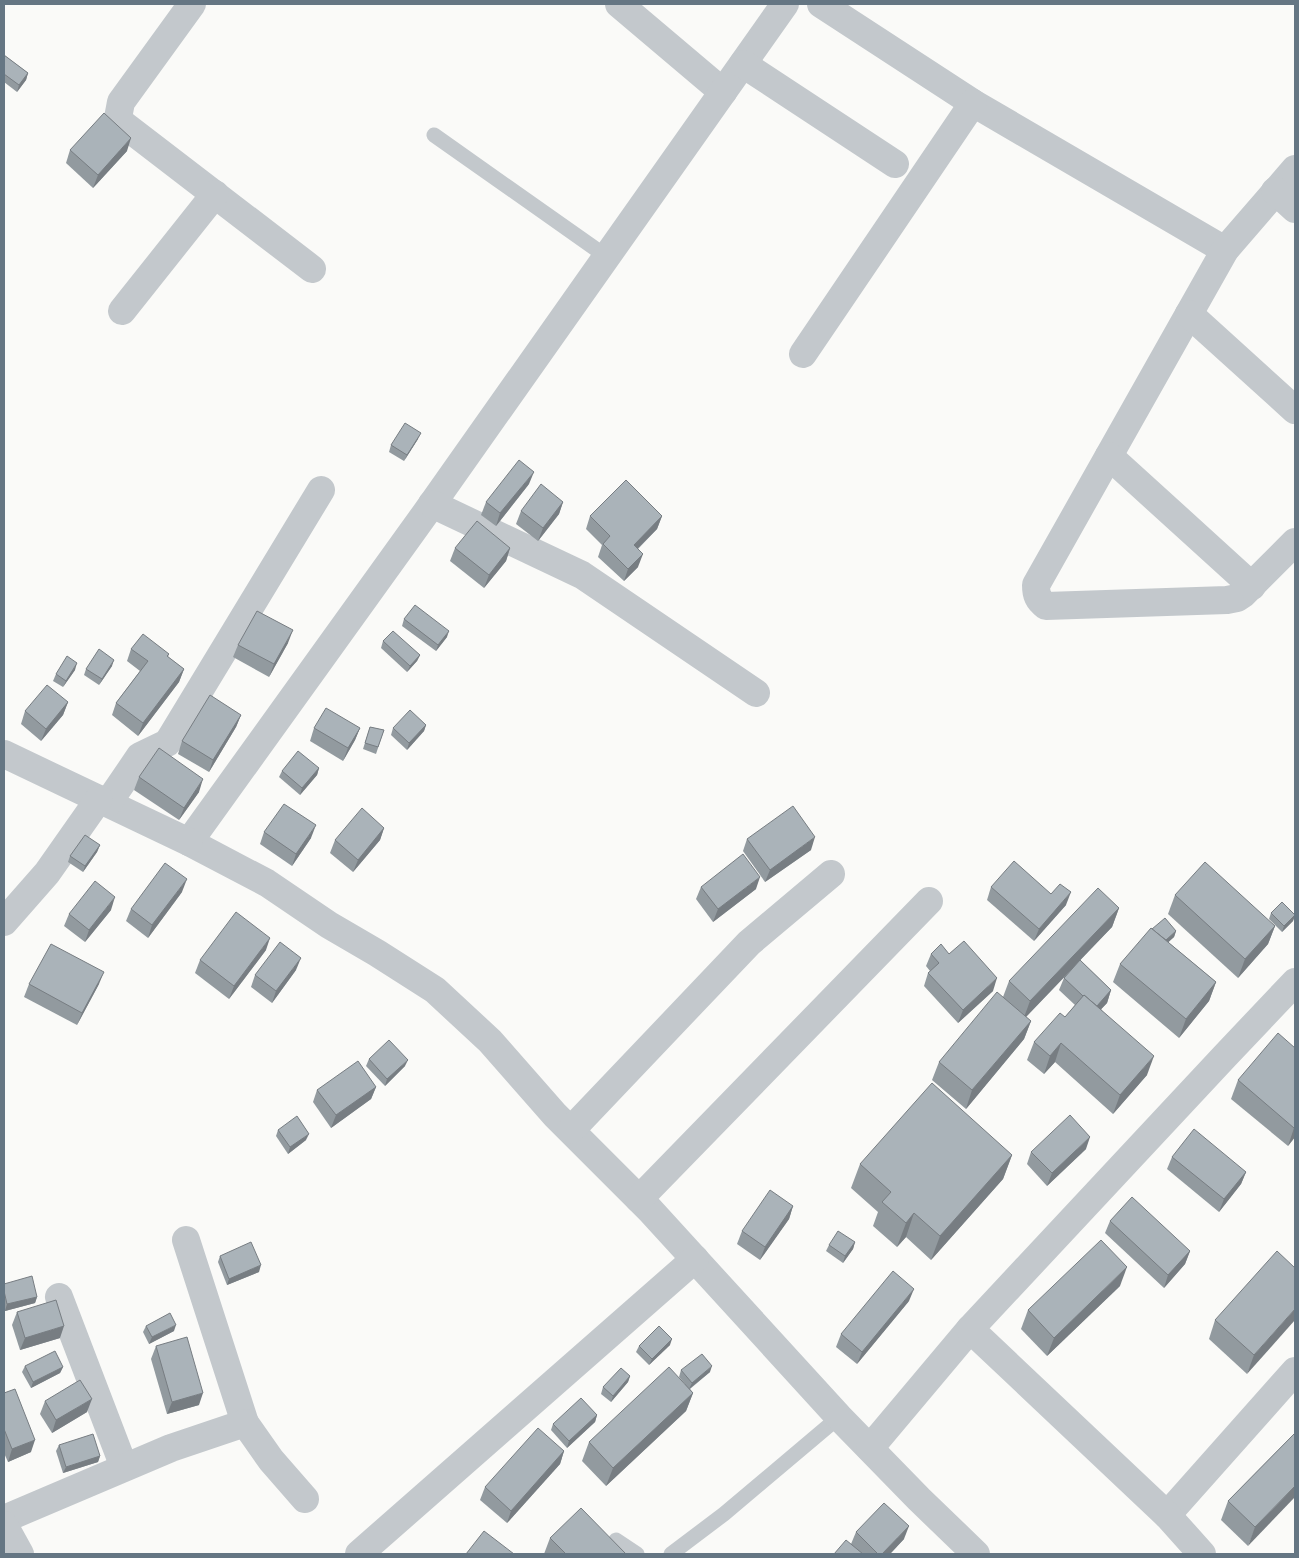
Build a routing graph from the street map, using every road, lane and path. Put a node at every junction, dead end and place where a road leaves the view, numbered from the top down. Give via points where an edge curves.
1 (191, 4) edge
2 (619, 4) edge
3 (785, 4) edge
4 (821, 4) edge
5 (742, 64) junction
6 (723, 92) junction
7 (973, 103) junction
8 (434, 135) dead end
9 (895, 164) dead end
10 (1295, 169) edge
11 (1275, 191) junction
12 (215, 194) junction
13 (1295, 209) edge
14 (1225, 250) junction
15 (607, 257) junction
16 (312, 269) dead end
17 (122, 310) dead end
18 (1189, 314) junction
19 (803, 354) dead end
20 (1295, 410) edge
21 (1109, 456) junction
22 (321, 490) dead end
23 (432, 504) junction
24 (1295, 542) edge
25 (1252, 586) junction
26 (756, 693) dead end
27 (4, 754) edge
28 (104, 801) junction
29 (189, 842) junction
30 (831, 874) dead end
31 (929, 901) dead end
32 (4, 922) edge
33 (1295, 982) edge
34 (571, 1130) junction
35 (639, 1199) junction
36 (186, 1240) dead end
37 (695, 1259) junction
38 (58, 1297) dead end
39 (970, 1329) junction
40 (1295, 1371) edge
41 (839, 1417) junction
42 (245, 1423) junction
43 (870, 1448) junction
44 (124, 1467) junction
45 (305, 1499) dead end
46 (1167, 1515) junction
47 (4, 1519) edge
48 (4, 1525) edge
49 (616, 1540) dead end
50 (20, 1554) edge
51 (359, 1554) edge
52 (637, 1554) edge
53 (671, 1554) edge
54 (976, 1554) edge
55 (1202, 1554) edge

1 - 12 street via 121,102 118,118
2 - 6 street
3 - 5 street
4 - 7 street
5 - 6 street
5 - 9 street
6 - 15 street
7 - 14 street
7 - 19 street
8 - 15 lane
10 - 11 street
11 - 13 street
11 - 14 street
12 - 16 street
12 - 17 street
14 - 18 street
15 - 23 street
18 - 20 street
18 - 21 street
21 - 25 street
21 - 25 street via 1036,585 1040,602 1046,606 1227,600 1237,598
22 - 28 street via 170,739 140,756
23 - 26 street via 582,575
23 - 29 street
24 - 25 street
27 - 28 street
28 - 29 street
28 - 32 street
29 - 34 street via 267,883 435,990 490,1041
30 - 34 street via 749,943
31 - 35 street
33 - 39 street
34 - 35 street
35 - 37 street
36 - 42 street
37 - 41 street
37 - 51 street
38 - 44 street
39 - 43 street
39 - 46 street
40 - 46 street
41 - 43 street
41 - 53 lane
42 - 44 street
42 - 45 street via 271,1460
43 - 54 street
44 - 47 street
46 - 55 street
48 - 50 street
49 - 52 lane

